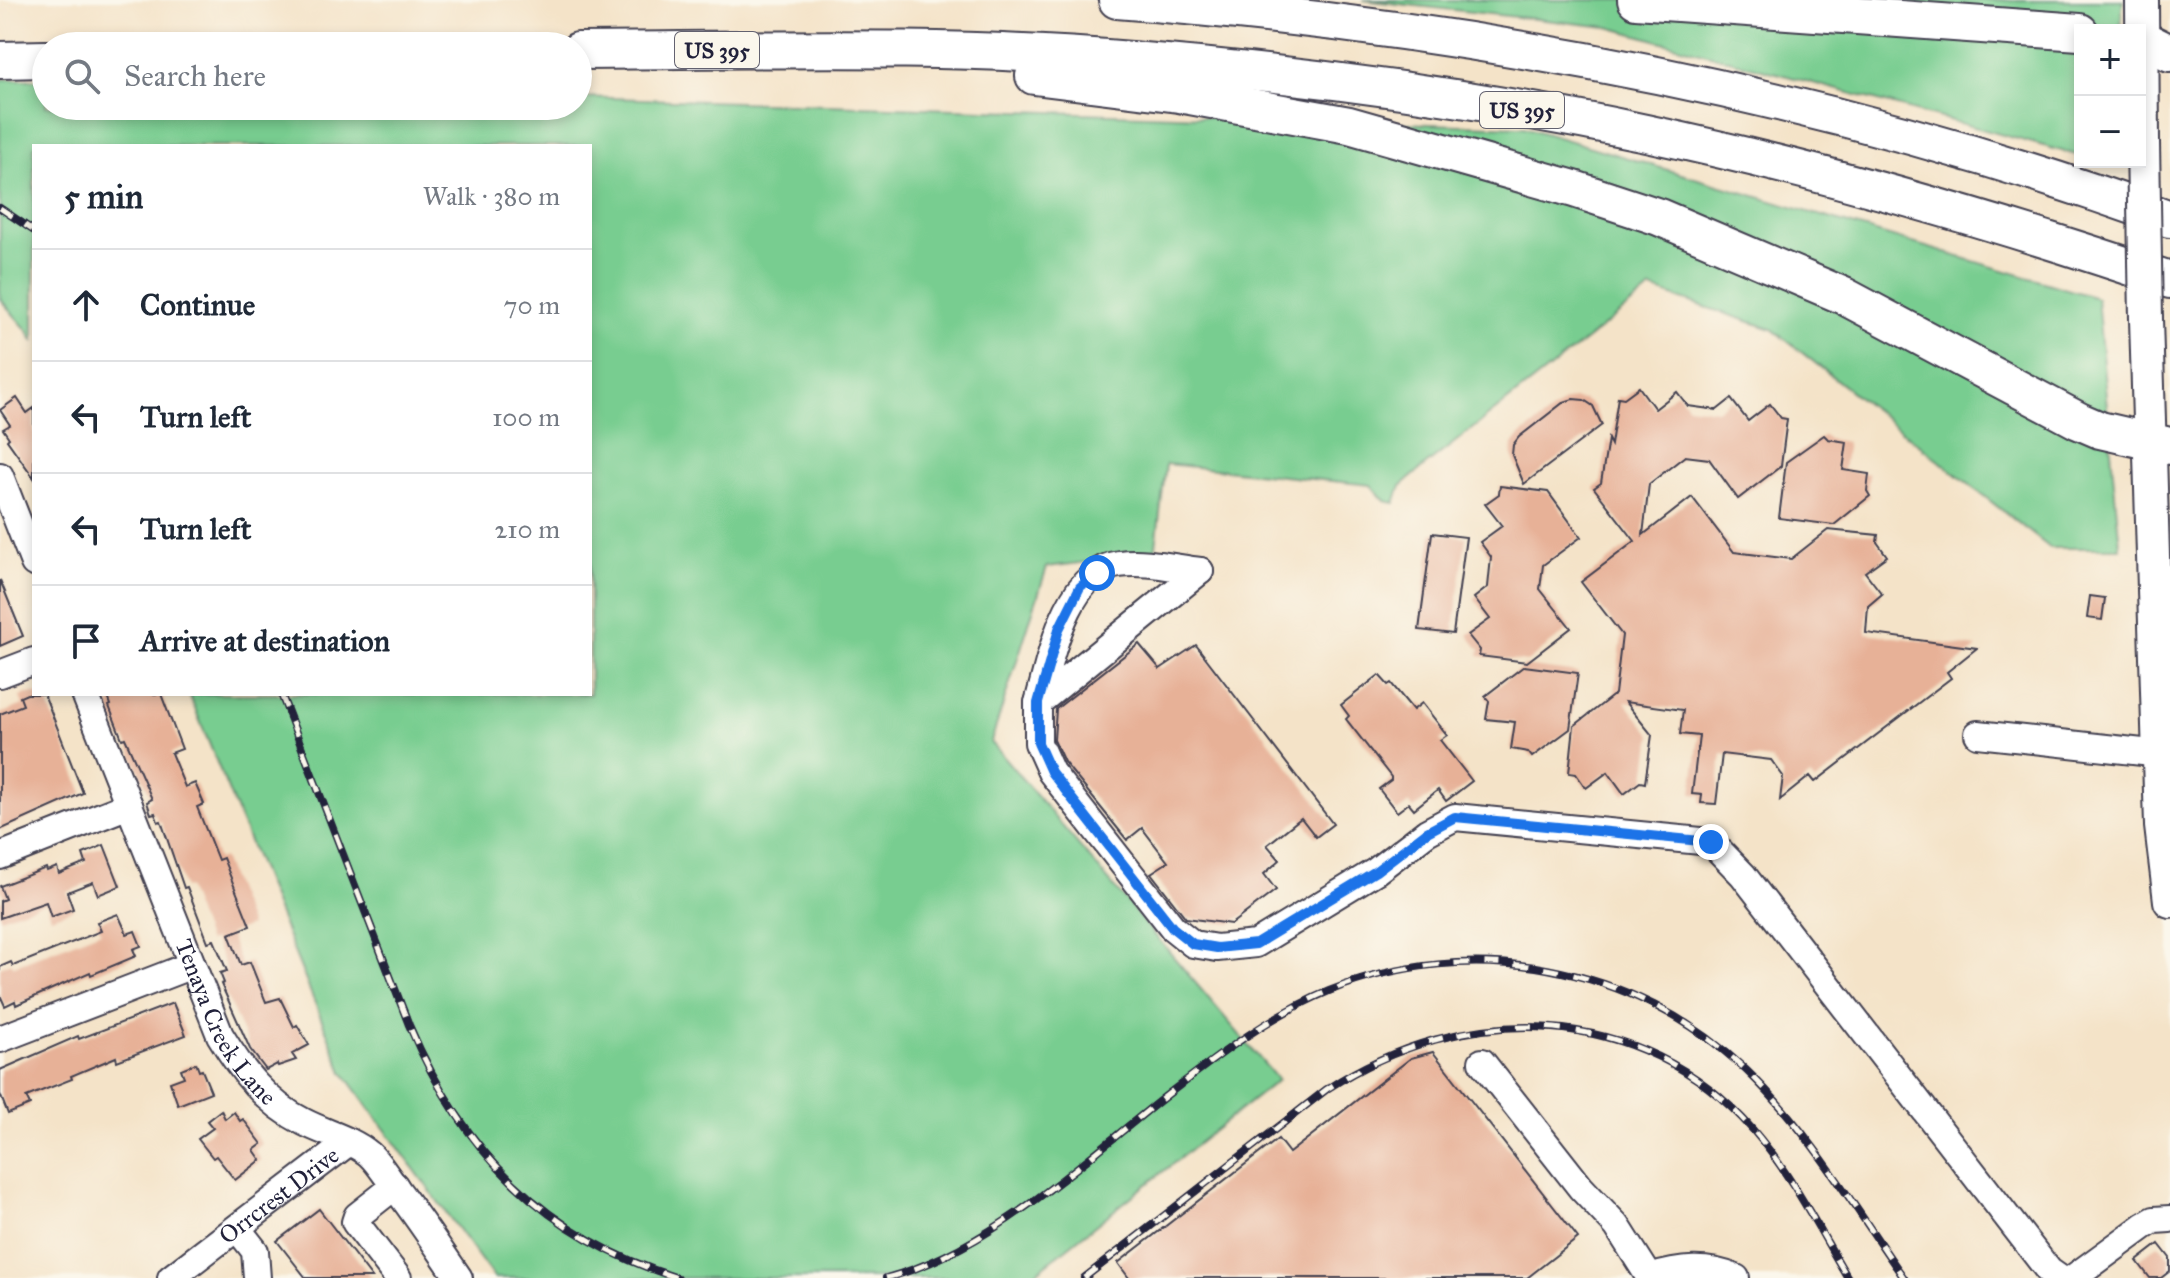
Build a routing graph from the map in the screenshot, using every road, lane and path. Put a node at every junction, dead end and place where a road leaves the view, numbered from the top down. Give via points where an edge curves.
1 (1117, 0) edge
2 (1636, 0) edge
3 (2142, 0) edge
4 (2074, 32) edge
5 (2151, 43) edge
6 (856, 49) junction
7 (592, 51) edge
8 (32, 59) edge
9 (0, 60) edge
10 (2156, 221) edge
11 (2170, 280) edge
12 (2160, 444) edge
13 (2, 487) edge
14 (32, 558) edge
15 (2163, 629) edge
16 (32, 662) edge
17 (0, 674) edge
18 (86, 696) edge
19 (1038, 703) junction
20 (1978, 734) dead end
21 (2164, 754) edge
22 (129, 805) junction
23 (0, 856) edge
24 (2167, 861) edge
25 (2170, 901) edge
26 (192, 965) junction
27 (0, 1039) edge
28 (1482, 1062) dead end
29 (349, 1142) junction
30 (395, 1186) junction
31 (2170, 1219) edge
32 (237, 1228) junction
33 (171, 1278) edge
34 (257, 1278) edge
35 (398, 1278) edge
36 (459, 1278) edge
37 (1650, 1278) edge
38 (1736, 1278) edge
39 (2059, 1278) edge
40 (2073, 1278) edge

1 - 10 highway, US 395 via 1328,20 1582,60 1953,149 2102,194
2 - 4 highway
3 - 5 main road
5 - 10 main road, bridge via 2143,143
6 - 7 highway, US 395
6 - 11 highway, US 395 via 1129,60 1467,100 1645,133 1847,181
6 - 12 highway via 909,65 1256,107 1349,125 1491,164 1659,217 1844,296 2079,421
8 - 9 highway
10 - 12 main road, bridge via 2146,319
12 - 15 main road
13 - 14 street
15 - 21 main road
16 - 17 street
18 - 22 street, Tenaya Creek Lane
19 - 19 street via 1096,656 1200,571 1117,564 1097,573 1080,587 1059,629
19 - 39 street via 1038,743 1051,772 1173,928 1193,944 1256,944 1455,817 1711,842 1743,875
20 - 21 street
21 - 24 main road
22 - 23 street
22 - 26 street, Tenaya Creek Lane
24 - 25 main road
26 - 27 street
26 - 29 street, Tenaya Creek Lane via 220,1035 255,1085 300,1120
28 - 37 street via 1617,1226
29 - 30 street, Tenaya Creek Lane via 370,1155
29 - 32 street, Orrcrest Drive
30 - 35 street via 355,1222
30 - 36 street, Tenaya Creek Lane
31 - 40 street via 2144,1226
32 - 33 street, Orrcrest Drive
32 - 34 street via 255,1251
37 - 38 street via 1691,1269

